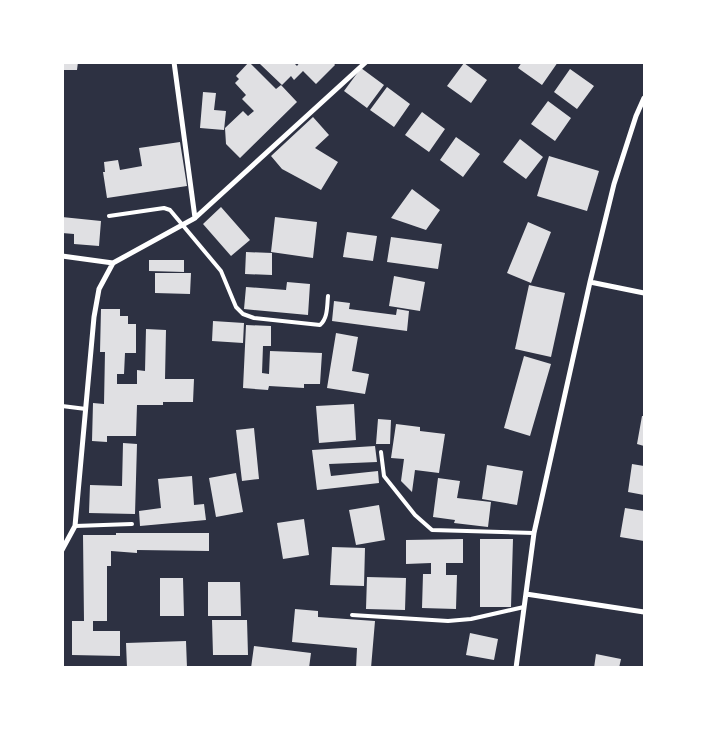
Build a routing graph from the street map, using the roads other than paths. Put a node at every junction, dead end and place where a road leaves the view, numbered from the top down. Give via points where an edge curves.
1 (174, 62) edge
2 (366, 62) edge
3 (644, 98) edge
4 (109, 216) dead end
5 (195, 218) junction
6 (183, 225) junction
7 (62, 256) edge
8 (113, 263) junction
9 (590, 282) junction
10 (644, 293) edge
11 (328, 296) dead end
12 (62, 406) edge
13 (86, 409) junction
14 (381, 452) dead end
15 (132, 524) dead end
16 (75, 526) junction
17 (534, 534) junction
18 (62, 550) edge
19 (526, 594) junction
20 (524, 608) junction
21 (644, 612) edge
22 (352, 615) dead end
23 (516, 668) edge

1 - 5 street
2 - 5 street
3 - 9 street via 614,184
4 - 6 lane via 164,208
5 - 6 street
6 - 8 street
6 - 11 lane via 221,271 236,307 243,314 320,325 326,317
7 - 8 street
8 - 13 street via 100,289 94,317
9 - 10 street
9 - 17 street
12 - 13 lane
13 - 16 street
14 - 17 lane via 384,476 415,515 432,530
15 - 16 lane
16 - 18 street
17 - 19 street
19 - 20 street
19 - 21 street
20 - 22 lane via 471,619 448,620
20 - 23 street

